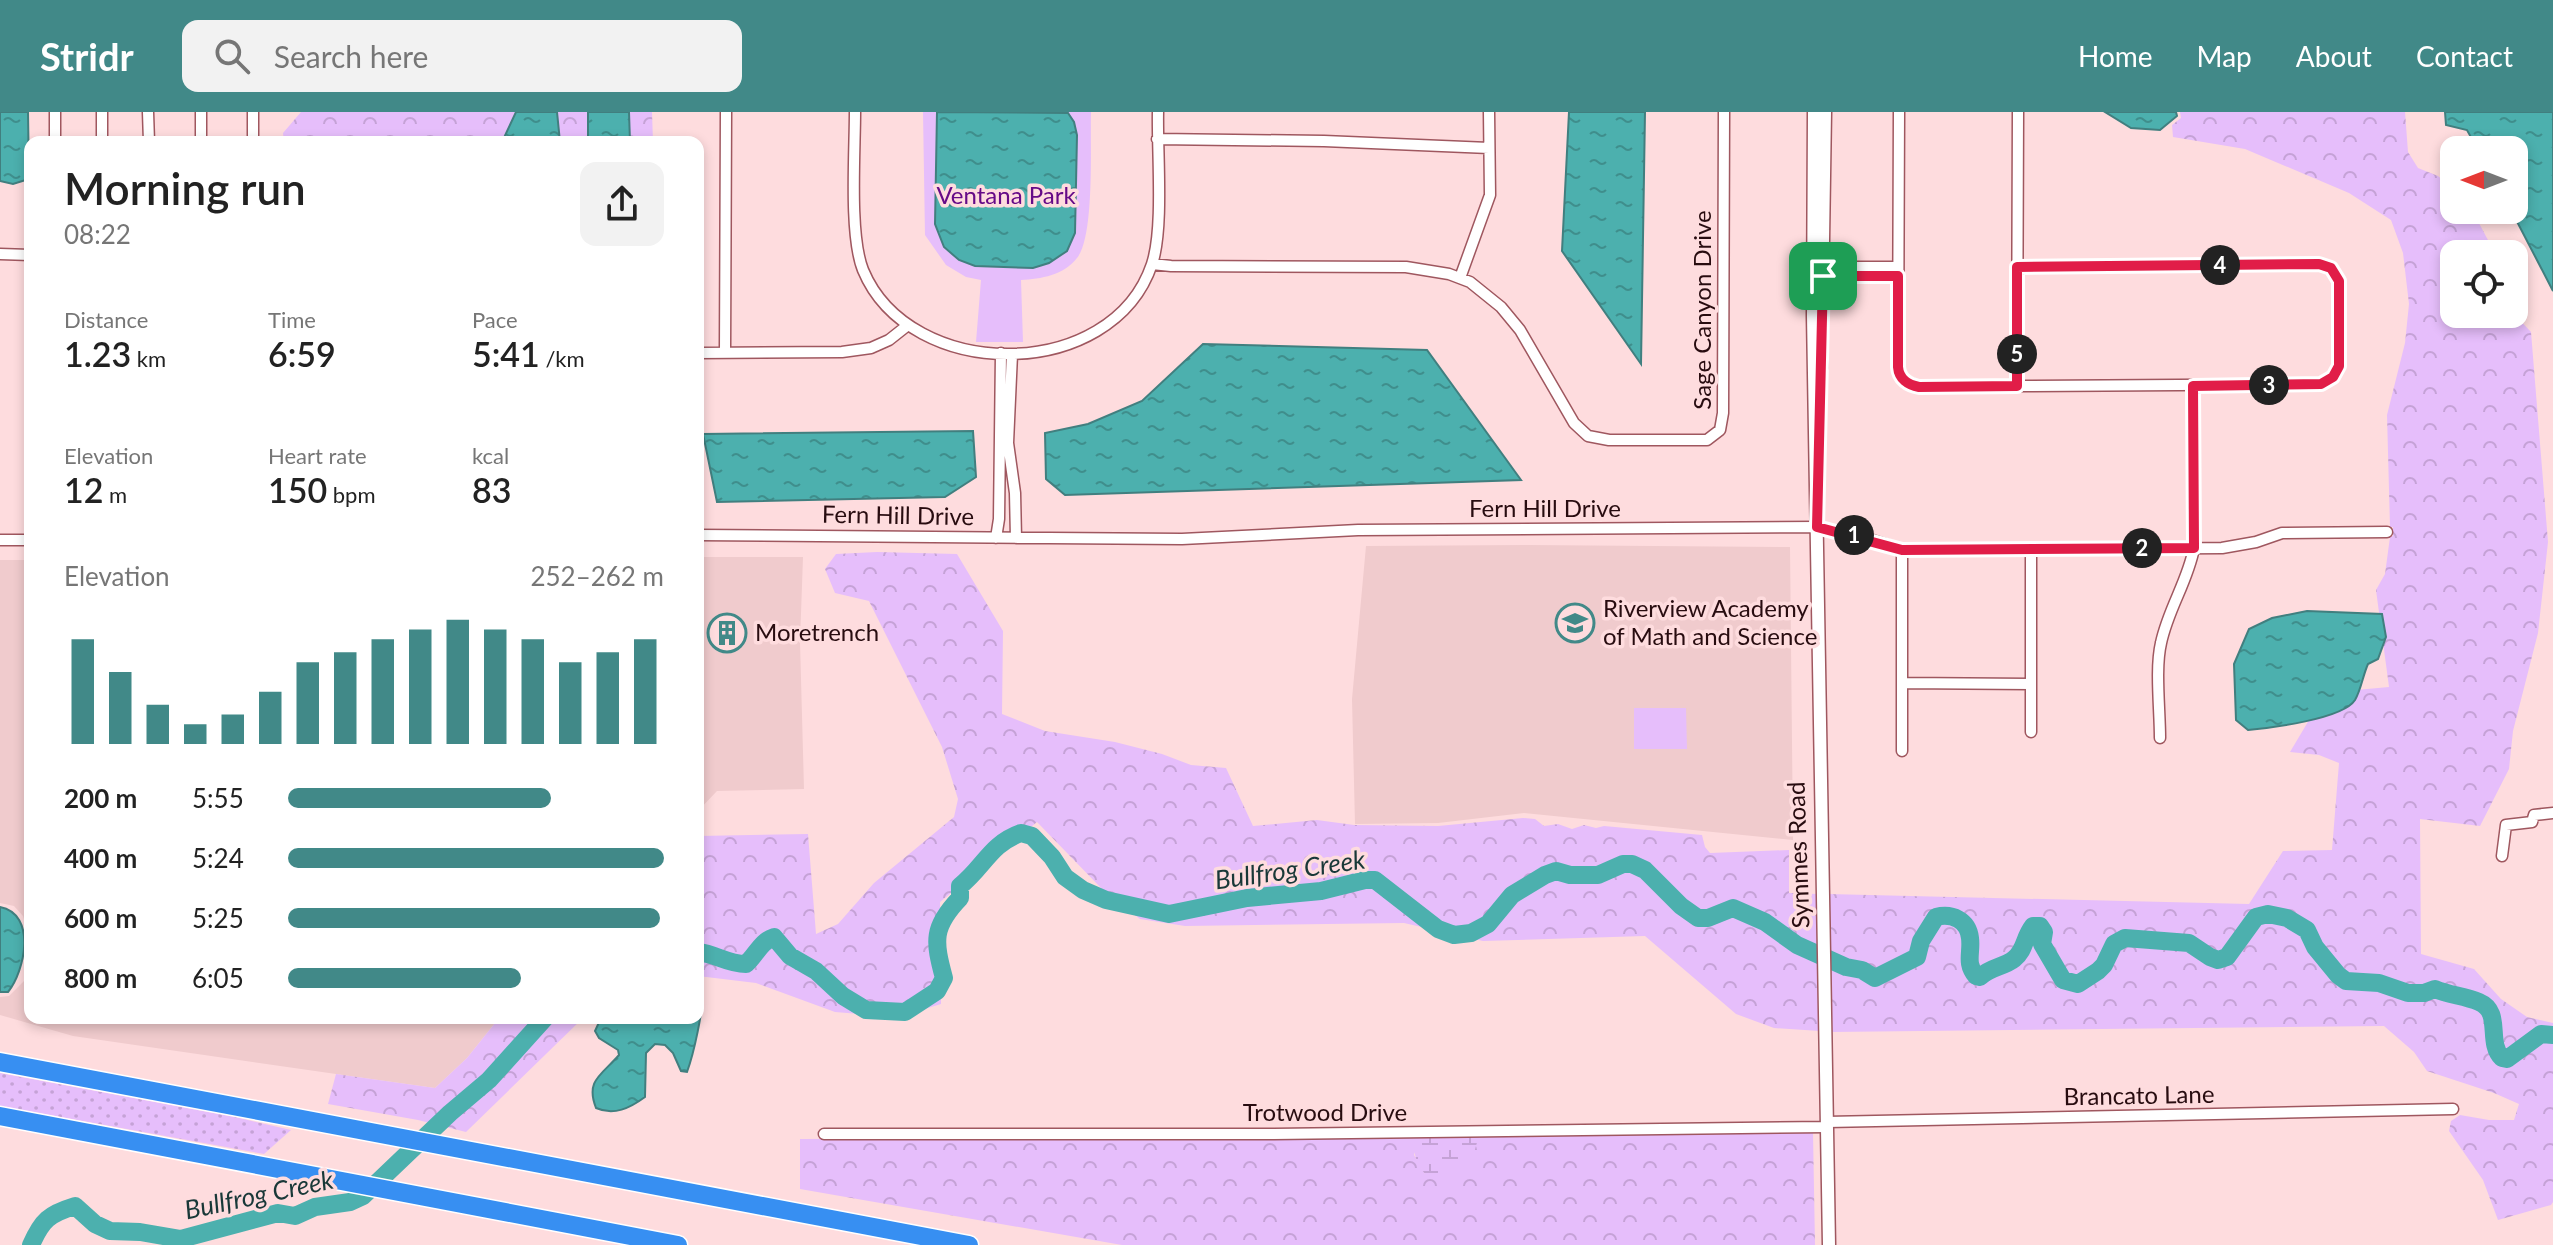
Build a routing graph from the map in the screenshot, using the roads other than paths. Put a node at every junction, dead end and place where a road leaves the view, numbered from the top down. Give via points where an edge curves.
1 (55, 112) edge
2 (102, 112) edge
3 (148, 112) edge
4 (201, 112) edge
5 (253, 112) edge
6 (726, 112) edge
7 (855, 112) edge
8 (1158, 112) edge
9 (1489, 112) edge
10 (1724, 112) edge
11 (1814, 112) edge
12 (1825, 112) edge
13 (1899, 112) edge
14 (2018, 112) edge
15 (55, 136) edge
16 (102, 136) edge
17 (149, 136) edge
18 (201, 136) edge
19 (253, 136) edge
20 (1157, 139) junction
21 (1489, 148) junction
22 (0, 254) edge
23 (24, 255) edge
24 (1152, 264) junction
25 (2017, 267) junction
26 (1818, 271) junction
27 (1898, 272) junction
28 (1460, 278) junction
29 (908, 325) junction
30 (704, 353) edge
31 (725, 353) junction
32 (1007, 354) junction
33 (2017, 386) junction
34 (2193, 386) junction
35 (1817, 527) junction
36 (2387, 532) dead end
37 (704, 535) edge
38 (996, 538) junction
39 (1016, 538) junction
40 (0, 540) edge
41 (24, 540) edge
42 (2194, 548) junction
43 (2031, 549) junction
44 (1902, 550) junction
45 (1902, 683) junction
46 (2031, 684) junction
47 (2031, 732) dead end
48 (2160, 738) dead end
49 (1902, 751) dead end
50 (2553, 813) edge
51 (2502, 856) dead end
52 (0, 1062) edge
53 (2453, 1109) dead end
54 (0, 1116) edge
55 (1827, 1125) junction
56 (824, 1134) dead end
57 (678, 1245) edge
58 (969, 1245) edge
59 (1829, 1245) edge

1 - 15 street
2 - 16 street
3 - 17 street
4 - 18 street
5 - 19 street
6 - 31 street
7 - 29 street via 856,232 862,269 881,299
8 - 20 street
9 - 21 street
10 - 28 street, Sage Canyon Drive via 1723,413 1715,436 1681,441 1588,436 1574,423 1512,319
11 - 26 street, Symmes Road
12 - 26 street, Symmes Road
13 - 27 street
14 - 25 street
20 - 21 street
20 - 24 street
21 - 28 street via 1490,195
22 - 23 street
24 - 28 street, Sage Canyon Drive via 1406,267
24 - 32 street via 1132,299 1095,333 1071,344
25 - 33 street
25 - 34 street via 2331,268 2339,281 2339,366 2333,377 2321,384
26 - 27 street
26 - 35 street, Symmes Road
27 - 33 street via 1898,367 1903,380 1919,387
29 - 31 street via 871,348
29 - 32 street via 958,349
30 - 31 street
32 - 38 street
32 - 39 street
33 - 34 street
34 - 42 street
35 - 39 street, Fern Hill Drive
35 - 44 street, Fern Hill Drive
35 - 55 street, Symmes Road
36 - 42 street, Fern Hill Drive via 2282,533 2222,548
37 - 38 street, Fern Hill Drive
38 - 39 street, Fern Hill Drive
40 - 41 street
42 - 43 street, Fern Hill Drive
42 - 48 street via 2160,646
43 - 44 street, Fern Hill Drive
43 - 46 street
44 - 45 street
45 - 46 street
45 - 49 street
46 - 47 street
50 - 51 street via 2506,825
52 - 58 highway
53 - 55 street, Brancato Lane
54 - 57 highway
55 - 56 street, Trotwood Drive via 1274,1134
55 - 59 street, Symmes Road

